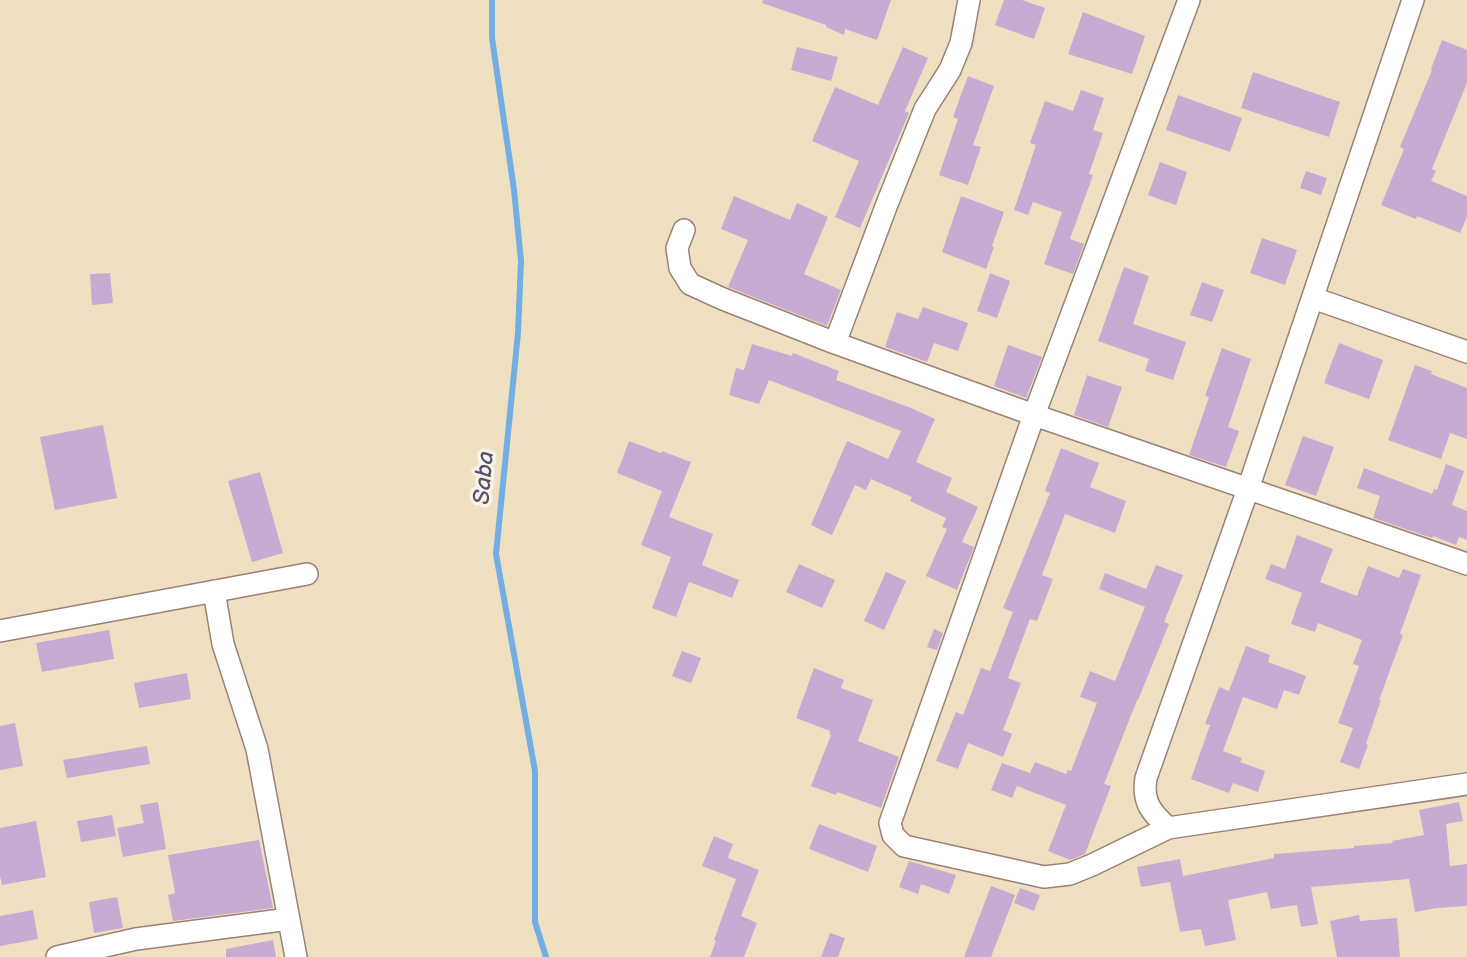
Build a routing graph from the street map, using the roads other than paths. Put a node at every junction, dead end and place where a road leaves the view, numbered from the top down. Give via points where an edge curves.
1 (969, 0) edge
2 (1189, 0) edge
3 (1413, 0) edge
4 (684, 230) dead end
5 (1313, 298) junction
6 (835, 343) junction
7 (1467, 352) edge
8 (1034, 415) junction
9 (1248, 489) junction
10 (1467, 564) edge
11 (307, 574) dead end
12 (214, 591) junction
13 (0, 631) edge
14 (1467, 784) edge
15 (1168, 828) junction
16 (289, 919) junction
17 (57, 957) edge
18 (296, 957) edge

1 - 6 street via 961,43 925,109
2 - 8 street
3 - 5 street
4 - 6 street via 677,248 680,268 690,284
5 - 7 street
5 - 9 street
6 - 8 street
8 - 9 street
8 - 15 street via 890,822 893,835 904,846 1044,877 1093,865
9 - 10 street
9 - 15 street via 1146,778 1147,804
11 - 12 street
12 - 13 street
12 - 16 street via 223,644 257,749
14 - 15 street
16 - 17 street via 136,939
16 - 18 street

